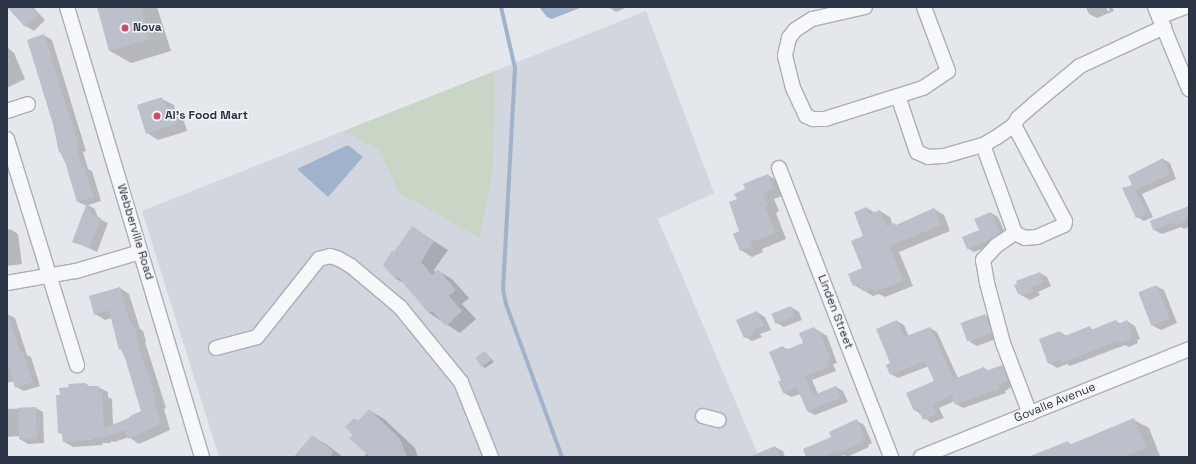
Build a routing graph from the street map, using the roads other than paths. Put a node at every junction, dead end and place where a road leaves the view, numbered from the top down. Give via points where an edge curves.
1 (67, 7) edge
2 (865, 7) edge
3 (924, 7) edge
4 (1184, 7) edge
5 (1159, 17) edge
6 (1189, 89) edge
7 (898, 96) junction
8 (28, 104) dead end
9 (7, 111) edge
10 (1014, 125) junction
11 (7, 139) edge
12 (982, 145) junction
13 (779, 168) dead end
14 (1015, 233) junction
15 (140, 252) junction
16 (49, 276) junction
17 (7, 283) edge
18 (216, 348) dead end
19 (1189, 349) edge
20 (77, 365) dead end
21 (1030, 414) junction
22 (703, 416) dead end
23 (718, 420) dead end
24 (202, 457) edge
25 (491, 457) edge
26 (891, 457) edge
27 (922, 457) edge

1 - 15 street, Webberville Road
2 - 7 street via 812,20 795,30 785,56 793,88 806,116 813,119 825,119
3 - 7 street via 948,71 922,88
4 - 5 street
5 - 6 street
5 - 10 street via 1080,66 1018,118
7 - 12 street via 917,152 928,157 944,156
8 - 9 street
10 - 12 street
10 - 14 street via 1065,221 1064,225 1037,237 1025,238
11 - 16 street
12 - 14 street
13 - 26 street, Linden Street
14 - 21 street via 996,246 983,260 1003,343
15 - 16 street via 76,271
15 - 24 street, Webberville Road
16 - 17 street
16 - 20 street
18 - 25 street via 257,337 319,259 330,256 339,259 400,307 461,382
19 - 21 street, Govalle Avenue
21 - 27 street, Govalle Avenue
22 - 23 street

